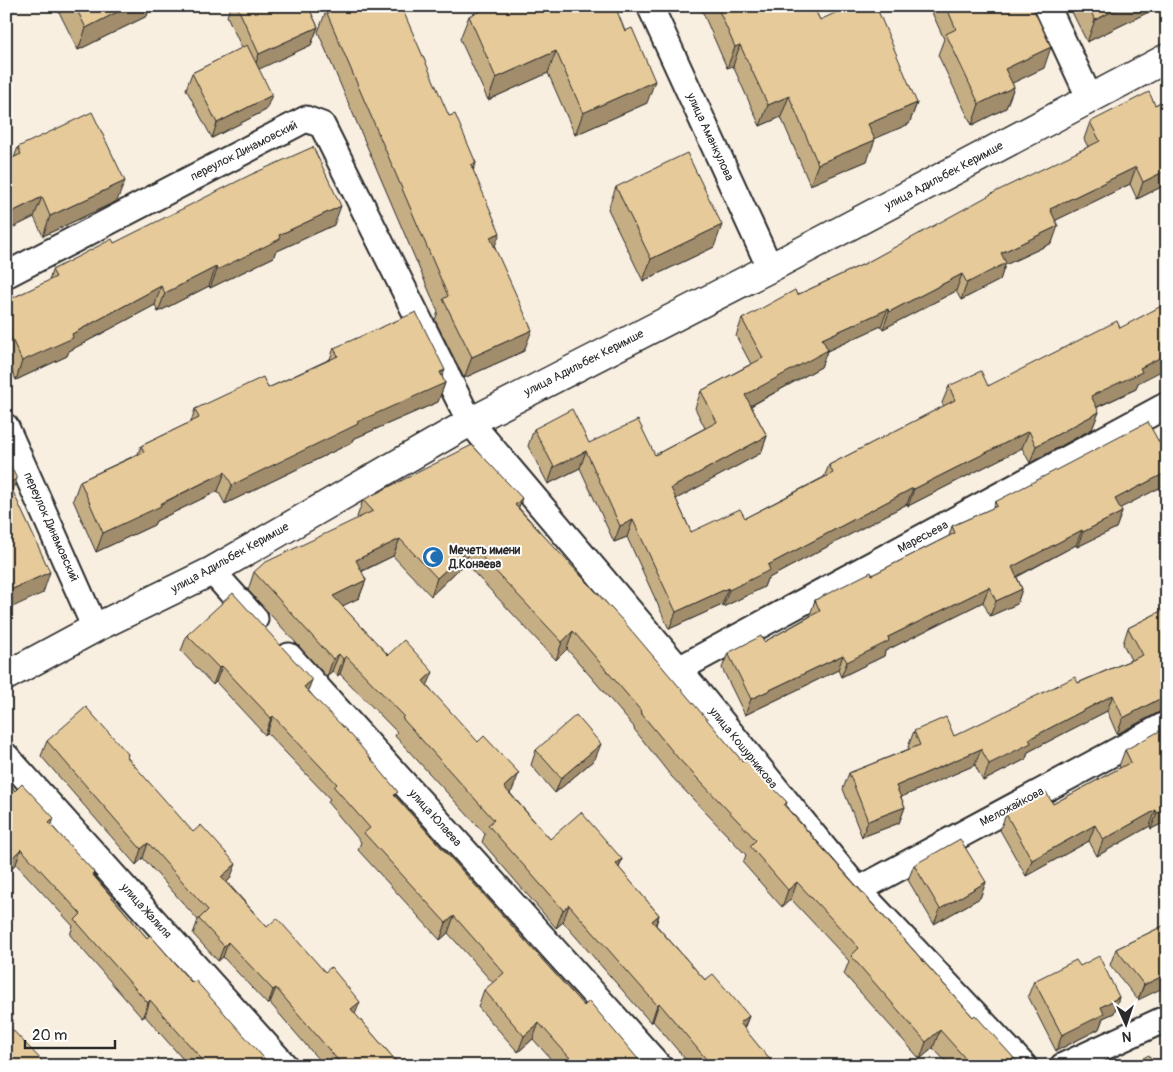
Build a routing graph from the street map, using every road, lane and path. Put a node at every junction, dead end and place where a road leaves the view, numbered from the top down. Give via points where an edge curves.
1 (650, 6) edge
2 (1047, 6) edge
3 (1167, 58) edge
4 (1090, 99) junction
5 (770, 268) junction
6 (6, 275) edge
7 (1167, 405) edge
8 (470, 422) junction
9 (6, 427) edge
10 (212, 570) junction
11 (95, 628) junction
12 (678, 668) junction
13 (6, 676) edge
14 (1167, 724) edge
15 (6, 756) edge
16 (858, 890) junction
17 (1167, 1018) edge
18 (285, 1066) edge
19 (659, 1066) edge
20 (1024, 1066) edge
21 (1063, 1066) edge

1 - 5 street, улица Аманкулова
2 - 4 street
3 - 4 street, улица Адильбек Керимше
4 - 5 street, улица Адильбек Керимше
5 - 8 street, улица Адильбек Керимше
6 - 8 street, переулок Динамовский via 306,119 322,125
7 - 12 street, Маресьева
8 - 10 street, улица Адильбек Керимше
8 - 12 street, улица Кошурникова
9 - 11 street, переулок Динамовский
10 - 11 street, улица Адильбек Керимше
10 - 19 street, улица Юлаева
11 - 13 street, улица Адильбек Керимше
12 - 16 street, улица Кошурникова
14 - 16 street, Меложайкова
15 - 18 street, улица Жалиля
16 - 20 street, улица Кошурникова
17 - 21 street

